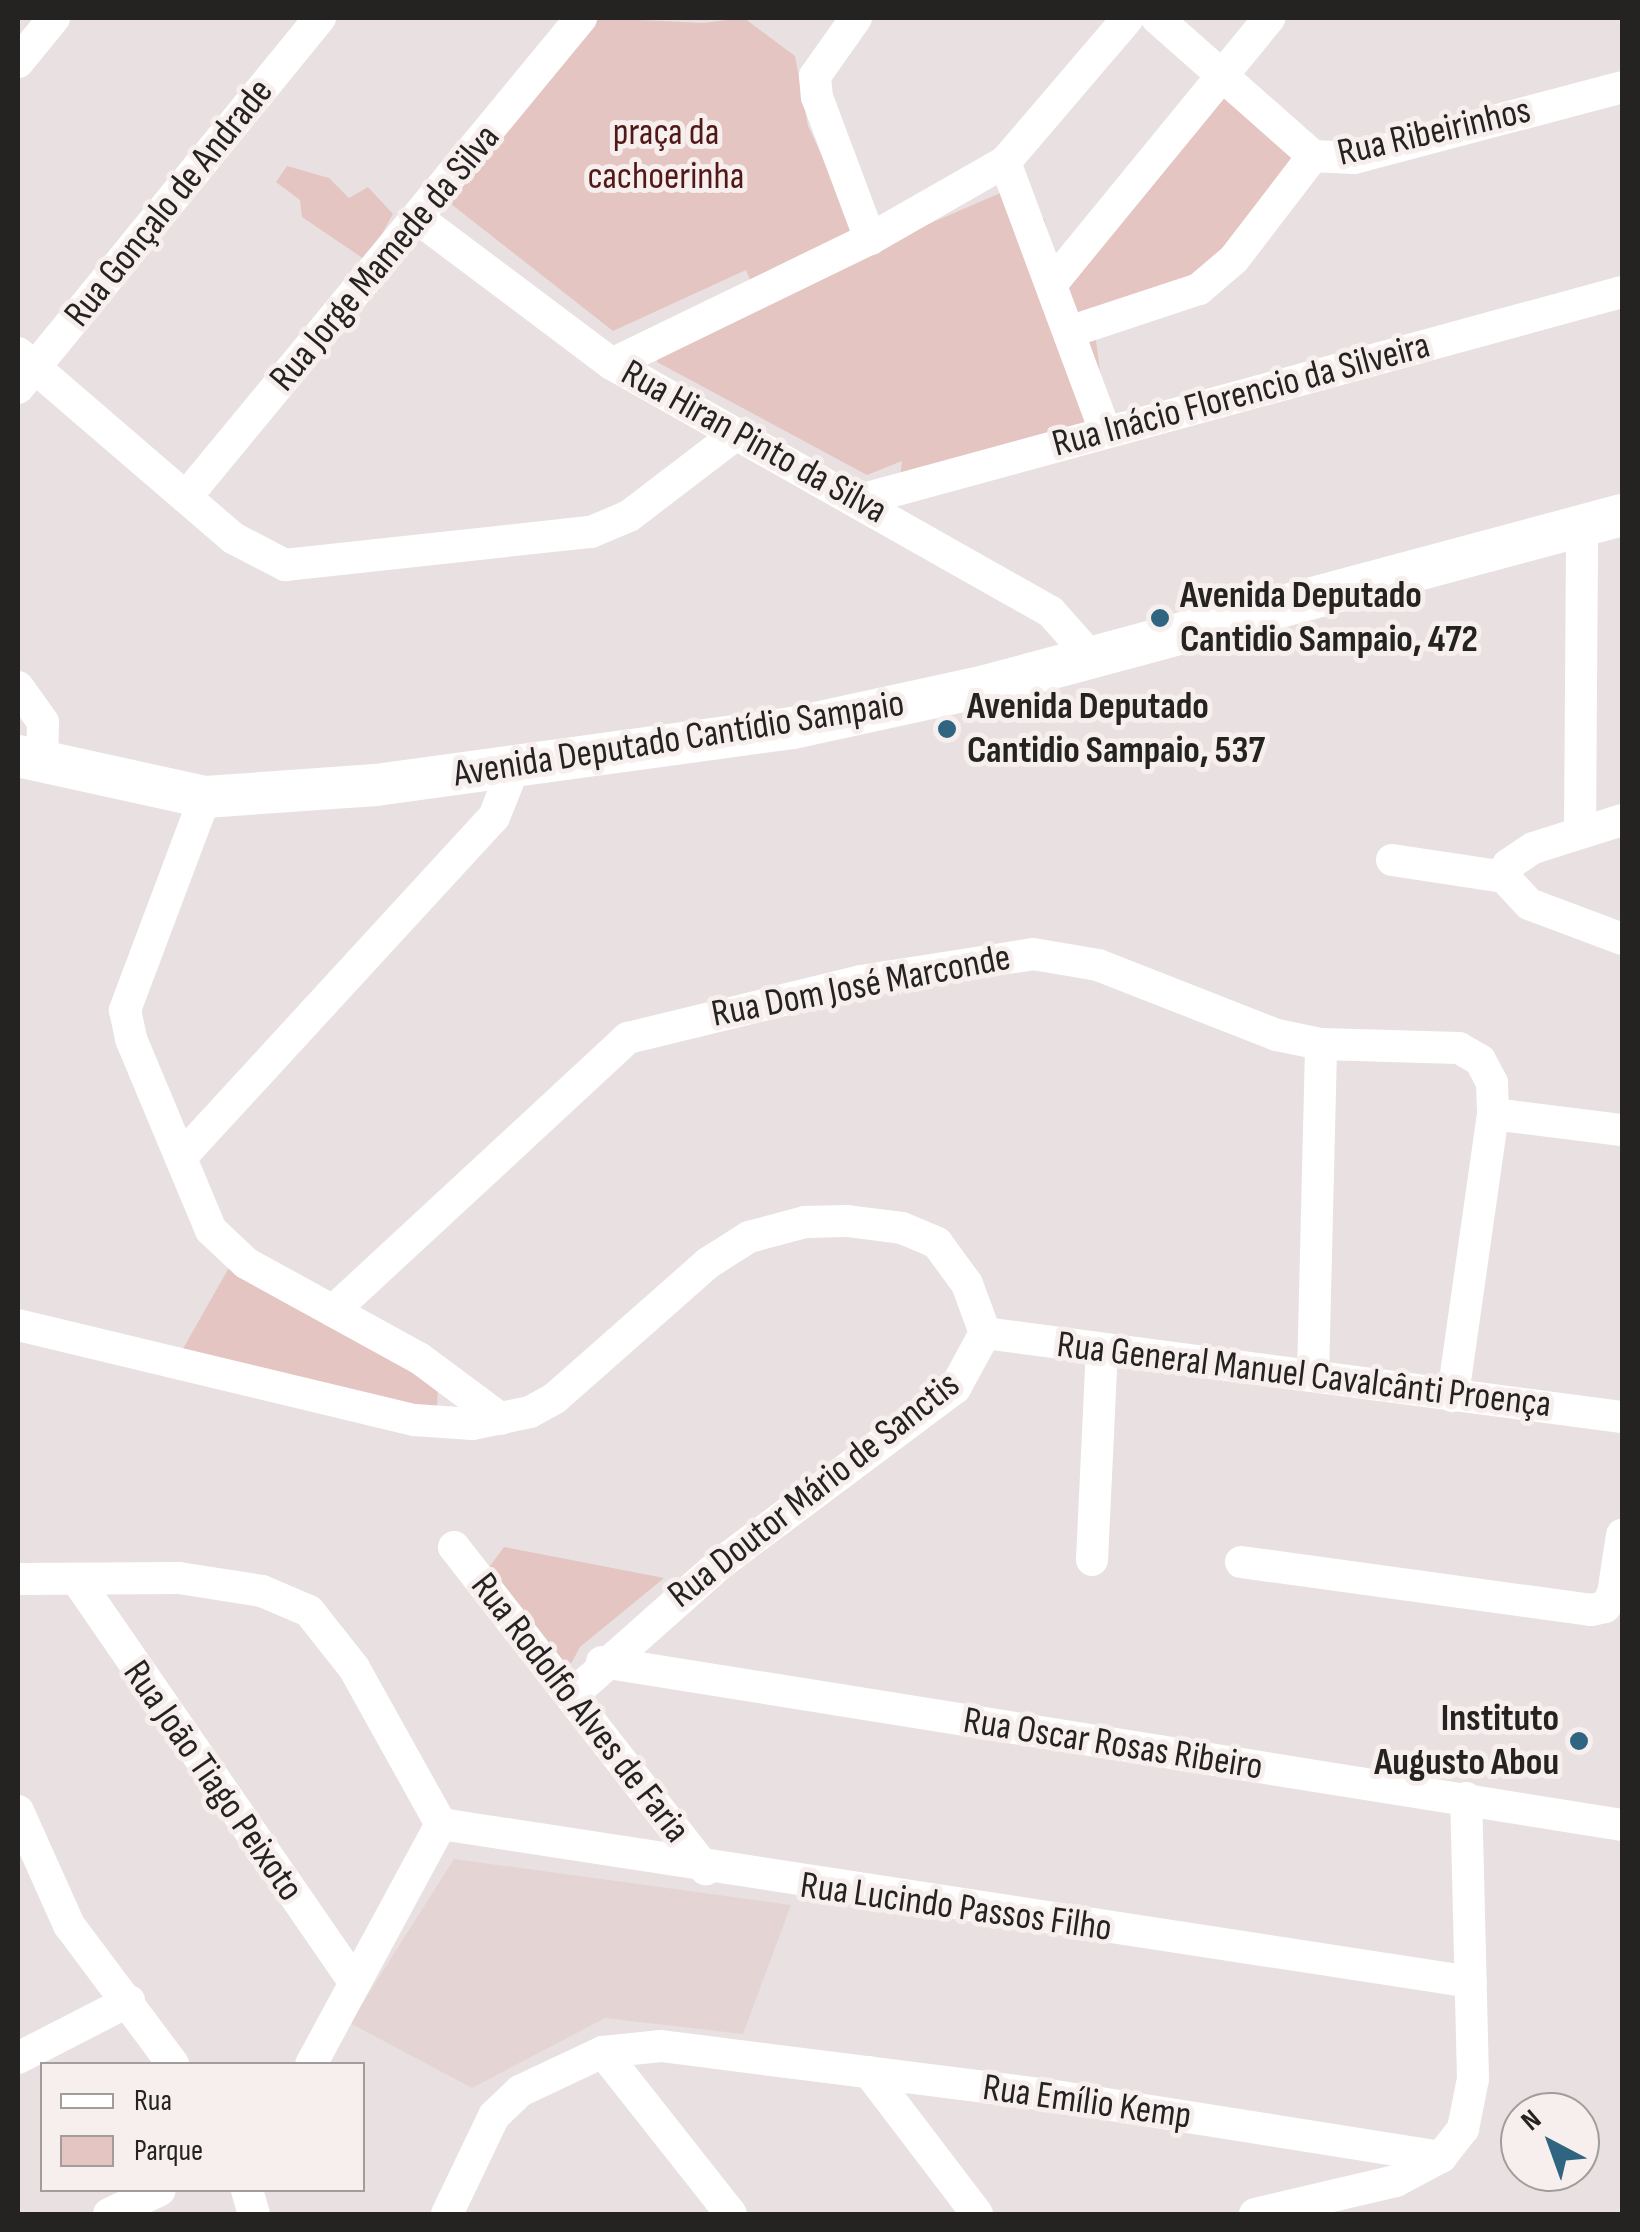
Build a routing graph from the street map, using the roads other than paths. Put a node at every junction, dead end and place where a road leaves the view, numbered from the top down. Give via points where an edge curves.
1 (54, 18) edge
2 (320, 18) edge
3 (581, 18) edge
4 (856, 18) edge
5 (1128, 18) edge
6 (1157, 18) edge
7 (1270, 18) edge
8 (18, 62) edge
9 (1223, 74) junction
10 (1622, 86) edge
11 (1313, 156) junction
12 (1005, 162) junction
13 (420, 220) junction
14 (870, 239) junction
15 (1054, 281) junction
16 (1622, 292) edge
17 (1072, 330) junction
18 (612, 364) junction
19 (23, 370) edge
20 (1105, 431) junction
21 (734, 435) junction
22 (186, 497) junction
23 (860, 500) junction
24 (1602, 520) edge
25 (1091, 657) junction
26 (18, 687) edge
27 (30, 760) edge
28 (514, 767) junction
29 (205, 798) junction
30 (1622, 820) edge
31 (1580, 832) junction
32 (1392, 860) dead end
33 (1504, 877) junction
34 (1622, 938) edge
35 (1321, 1044) junction
36 (1493, 1114) junction
37 (1622, 1130) edge
38 (183, 1155) junction
39 (333, 1311) junction
40 (18, 1326) edge
41 (985, 1333) junction
42 (1102, 1350) junction
43 (1312, 1376) junction
44 (1453, 1396) junction
45 (1622, 1417) edge
46 (501, 1419) junction
47 (1622, 1535) edge
48 (454, 1547) dead end
49 (1092, 1560) dead end
50 (1241, 1562) dead end
51 (18, 1579) edge
52 (77, 1580) junction
53 (602, 1662) junction
54 (572, 1696) junction
55 (1466, 1798) junction
56 (18, 1811) edge
57 (441, 1824) junction
58 (1622, 1825) edge
59 (706, 1869) junction
60 (353, 1980) junction
61 (1471, 1982) junction
62 (129, 2001) junction
63 (602, 2052) junction
64 (18, 2058) edge
65 (173, 2062) edge
66 (311, 2062) edge
67 (868, 2072) junction
68 (1440, 2157) junction
69 (156, 2192) edge
70 (110, 2214) edge
71 (447, 2214) edge
72 (731, 2214) edge
73 (977, 2214) edge
74 (1255, 2214) edge

1 - 8 street
2 - 19 street, Rua Gonçalo de Andrade
3 - 13 street, Rua Jorge Mamede da Silva
4 - 14 street via 815,76
5 - 12 street
6 - 9 street
7 - 9 street
9 - 11 street
9 - 15 street
10 - 11 street, Rua Ribeirinhos via 1354,158
11 - 17 street, Rua Ribeirinhos via 1234,259 1200,289
12 - 14 street
12 - 15 street
13 - 18 street, Rua Hiran Pinto da Silva
13 - 22 street, Rua Jorge Mamede da Silva
14 - 18 street
15 - 17 street
16 - 20 street, Rua Inácio Florencio da Silveira
17 - 20 street
18 - 21 street, Rua Hiran Pinto da Silva
19 - 22 street
20 - 23 street, Rua Inácio Florencio da Silveira
21 - 22 street via 629,516 590,532 301,566 262,558
21 - 23 street, Rua Hiran Pinto da Silva
23 - 25 street, Rua Hiran Pinto da Silva via 1051,612
24 - 25 main road, Avenida Deputado Cantídio Sampaio
24 - 31 street
25 - 28 main road, Avenida Deputado Cantídio Sampaio via 793,728
26 - 27 street via 43,722
27 - 29 main road, Avenida Deputado Cantídio Sampaio
28 - 29 main road, Avenida Deputado Cantídio Sampaio
28 - 38 street via 494,817
29 - 38 street via 125,1010 131,1039
30 - 31 street
31 - 33 street via 1533,848 1508,865
32 - 33 street
33 - 34 street via 1529,904
35 - 36 street, Rua Dom José Marconde via 1459,1048 1480,1060 1492,1083
35 - 39 street, Rua Dom José Marconde via 1219,1017 1098,965 1033,954 861,981 670,1024 628,1038
35 - 43 street
36 - 37 street
36 - 44 street
38 - 39 street via 211,1230 246,1263
39 - 46 street via 419,1358
40 - 46 street, Rua Doutor Mário de Sanctis via 416,1420
41 - 42 street, Rua General Manuel Cavalcânti Proença
41 - 46 street, Rua Doutor Mário de Sanctis via 967,1284 937,1243 902,1228 805,1222 748,1237 708,1263 555,1398
41 - 53 street, Rua Doutor Mário de Sanctis via 955,1388 751,1539
42 - 43 street, Rua General Manuel Cavalcânti Proença
42 - 49 street
43 - 44 street, Rua General Manuel Cavalcânti Proença
44 - 45 street, Rua General Manuel Cavalcânti Proença
47 - 50 street via 1613,1594 1605,1607 1591,1610
48 - 54 street, Rua Rodolfo Alves de Faria
51 - 52 street
52 - 57 street via 179,1578 262,1591 309,1612 354,1668
52 - 60 street, Rua João Tiago Peixoto
53 - 54 street, Rua Doutor Mário de Sanctis
53 - 55 street, Rua Oscar Rosas Ribeiro
54 - 59 street, Rua Rodolfo Alves de Faria
55 - 58 street, Rua Oscar Rosas Ribeiro
55 - 61 street
56 - 62 street via 69,1926
57 - 59 street, Rua Lucindo Passos Filho
57 - 60 street
59 - 61 street, Rua Lucindo Passos Filho
60 - 66 street
61 - 68 street via 1472,2107
62 - 64 street
62 - 65 street
63 - 67 street, Rua Emílio Kemp via 660,2046
63 - 71 street, Rua Emílio Kemp via 520,2090 494,2116
63 - 72 street
67 - 68 street, Rua Emílio Kemp
67 - 73 street
68 - 74 street via 1396,2181
69 - 70 street

